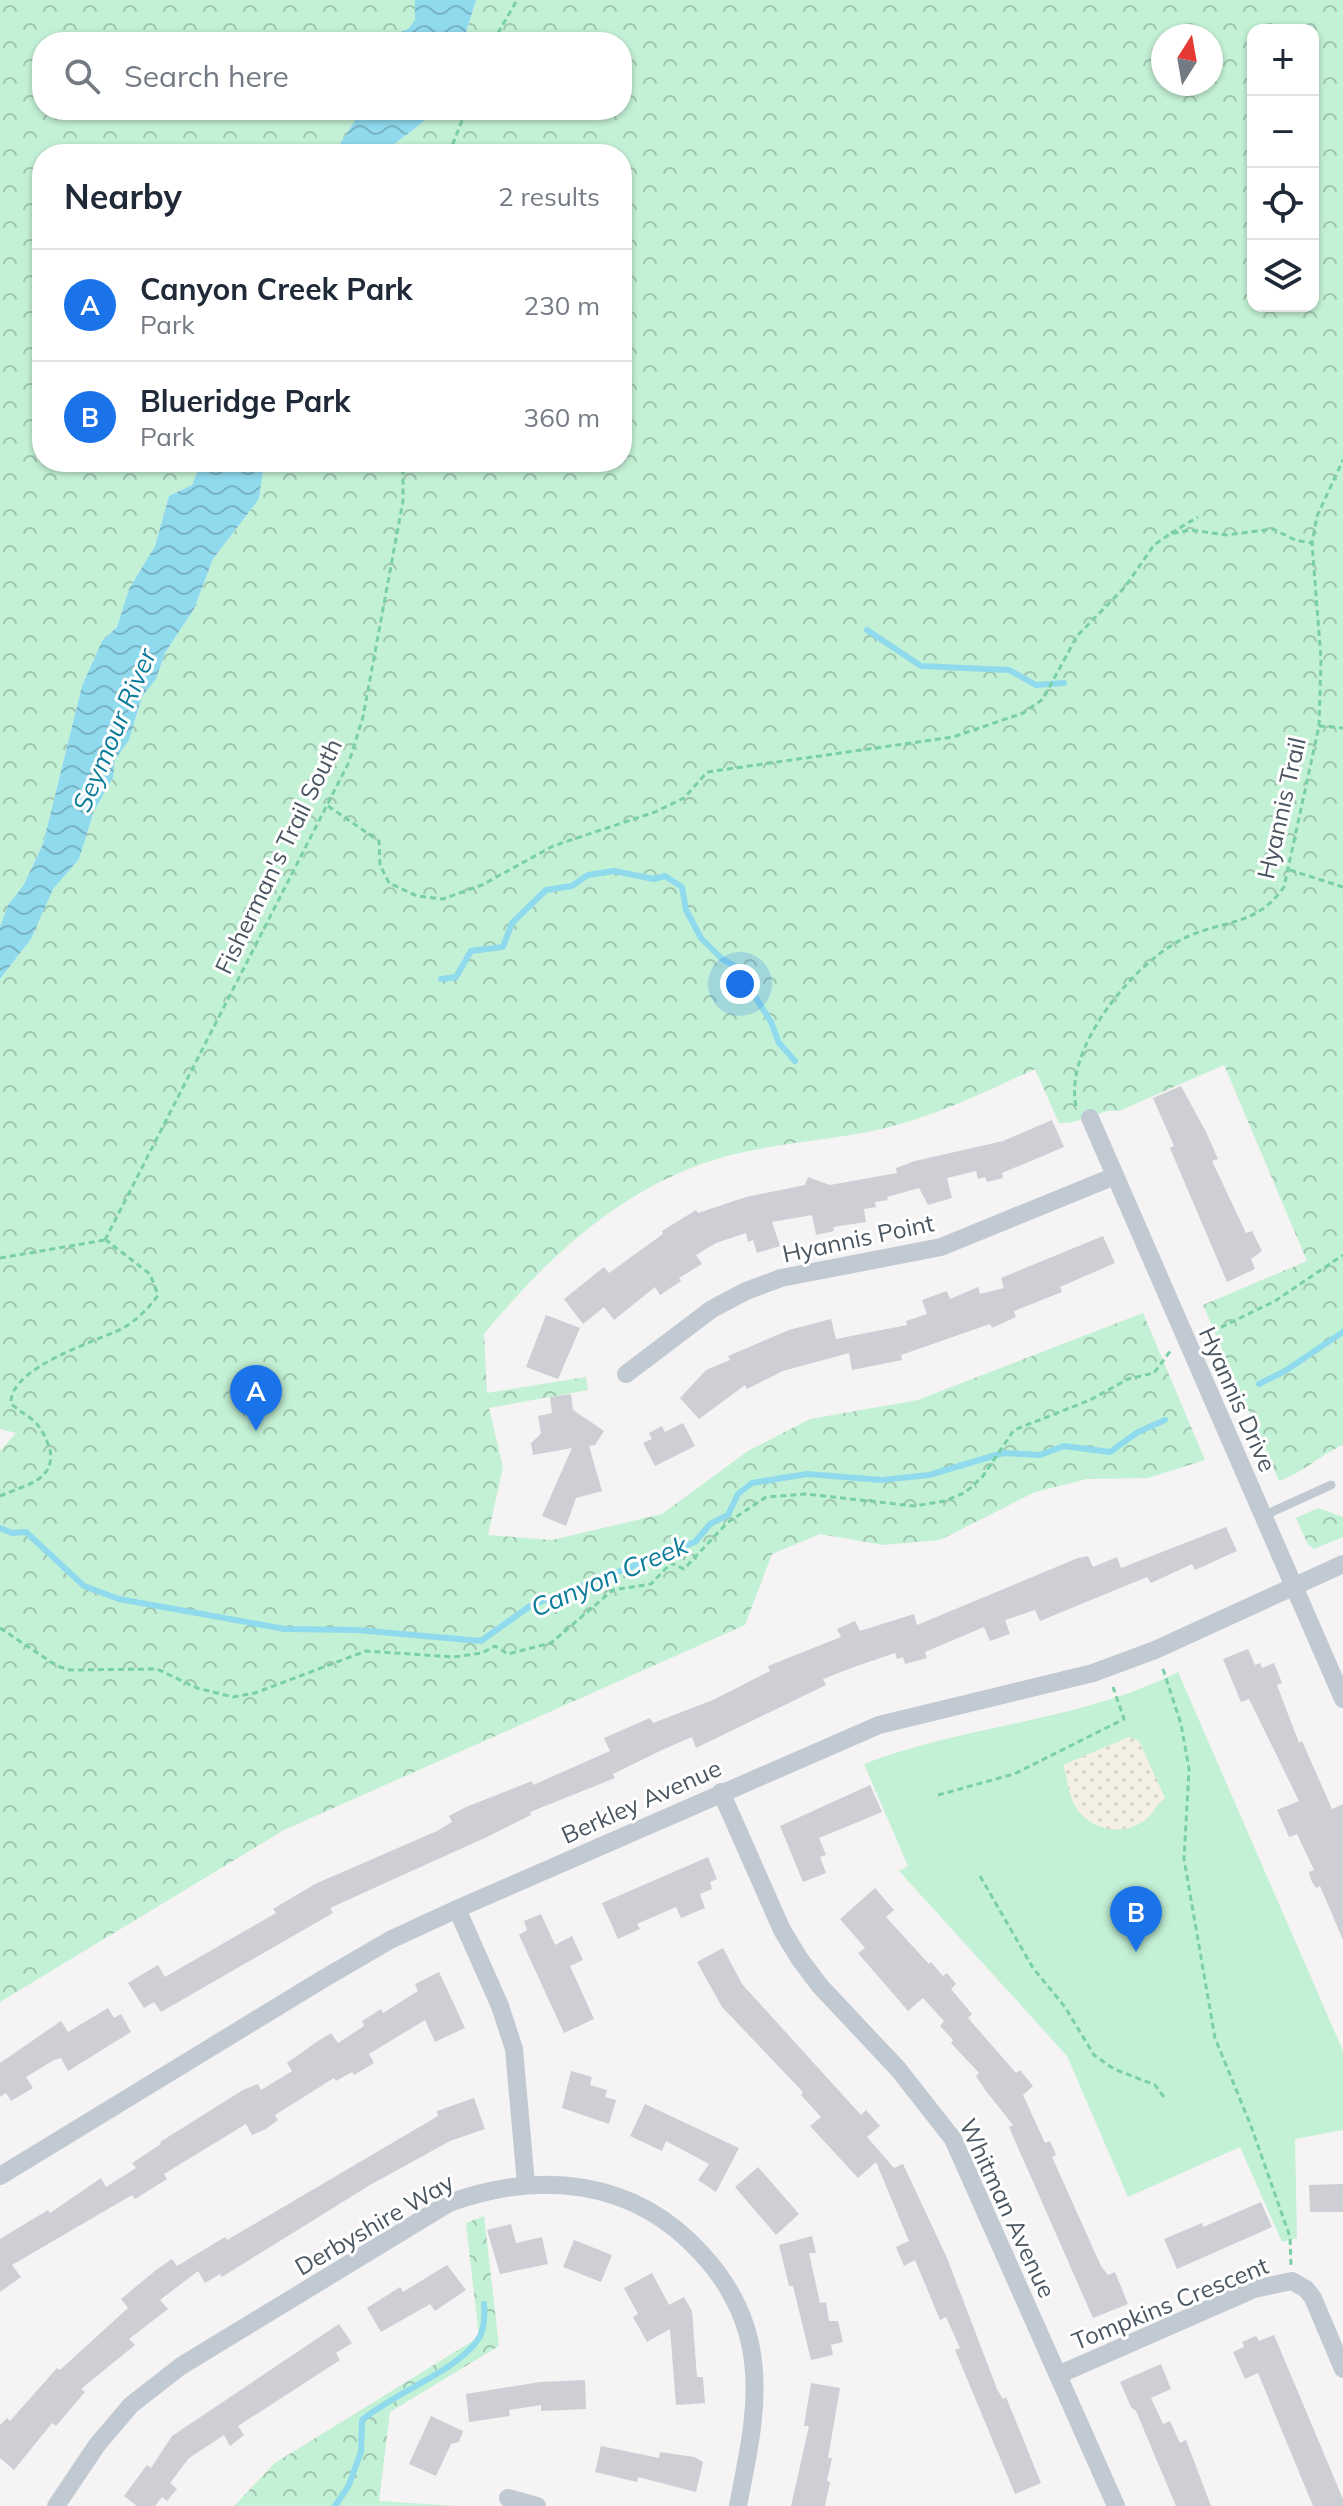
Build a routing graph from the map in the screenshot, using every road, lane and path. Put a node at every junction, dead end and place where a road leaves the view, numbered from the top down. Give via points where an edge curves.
1 (517, 0) edge
2 (499, 32) edge
3 (462, 120) edge
4 (453, 144) edge
5 (1343, 460) edge
6 (403, 472) edge
7 (1198, 517) dead end
8 (1170, 534) junction
9 (1312, 543) junction
10 (1319, 726) junction
11 (1343, 728) edge
12 (328, 806) junction
13 (1290, 870) junction
14 (1343, 887) edge
15 (1084, 1116) joint
16 (1115, 1176) junction
17 (105, 1240) junction
18 (1343, 1255) edge
19 (0, 1258) edge
20 (1212, 1332) dead end
21 (1169, 1351) dead end
22 (626, 1374) dead end
23 (1331, 1485) dead end
24 (0, 1496) edge
25 (1263, 1516) junction
26 (1343, 1564) edge
27 (1294, 1586) junction
28 (0, 1628) edge
29 (1155, 1650) junction
30 (1113, 1687) dead end
31 (1343, 1699) edge
32 (721, 1792) junction
33 (938, 1795) dead end
34 (980, 1876) dead end
35 (457, 1909) junction
36 (1166, 2100) dead end
37 (0, 2176) edge
38 (526, 2184) junction
39 (1292, 2281) junction
40 (1343, 2369) edge
41 (1058, 2375) junction
42 (508, 2498) dead end
43 (56, 2506) edge
44 (537, 2506) edge
45 (738, 2506) edge
46 (1116, 2506) edge

1 - 2 path
3 - 4 path
5 - 9 path, Hyannis Trail via 1317,516
6 - 12 path, Fisherman's Trail South via 403,501 363,717
7 - 8 path
8 - 9 path via 1273,529
8 - 12 path via 1154,545 1125,587 1077,636 1043,699 1023,713 953,737 707,772 684,798 655,812 553,846 482,885 443,899 417,896 389,883 380,865 379,841
9 - 10 path, Hyannis Trail via 1321,659
10 - 11 path
10 - 13 path, Hyannis Trail
12 - 17 path, Fisherman's Trail South
13 - 14 path
13 - 15 path, Hyannis Trail via 1272,904 1239,923 1186,937 1125,986 1082,1052 1073,1084
15 - 16 street, Hyannis Drive
16 - 22 street, Hyannis Point via 941,1247 781,1278 746,1291 712,1309
16 - 25 street, Hyannis Drive
17 - 19 path
17 - 24 path via 150,1274 157,1297 124,1328 47,1362 16,1386 11,1403 38,1425 51,1461 37,1482
18 - 20 path via 1275,1301
21 - 28 path via 1154,1373 1128,1379 1014,1430 966,1492 914,1506 806,1494 766,1497 727,1523 684,1569 671,1563 651,1584 613,1590 551,1643 508,1654 495,1646 454,1657 366,1651 233,1697 197,1688 157,1669 70,1670
23 - 25 lane
25 - 27 street, Hyannis Drive
26 - 27 street, Berkley Avenue
27 - 29 street, Berkley Avenue
27 - 31 street, Hyannis Drive
29 - 32 street, Berkley Avenue via 1093,1673 879,1725
29 - 39 path via 1181,1724 1189,1769 1184,1859 1215,2038 1290,2237
30 - 33 path via 1124,1719 1014,1774
32 - 35 street, Berkley Avenue
32 - 41 street, Whitman Avenue via 799,1958 909,2081 953,2139
34 - 36 path via 1033,1968 1094,2055 1155,2085
35 - 37 street, Berkley Avenue via 336,1971
35 - 38 street via 514,2049
38 - 43 street, Derbyshire Way via 449,2203 181,2366 131,2405
38 - 45 street, Derbyshire Way via 587,2186 623,2196 683,2234 725,2282 748,2334 756,2389
39 - 40 street, Tompkins Crescent via 1313,2298
39 - 41 street, Tompkins Crescent via 1254,2289
41 - 46 street, Whitman Avenue
42 - 44 street

